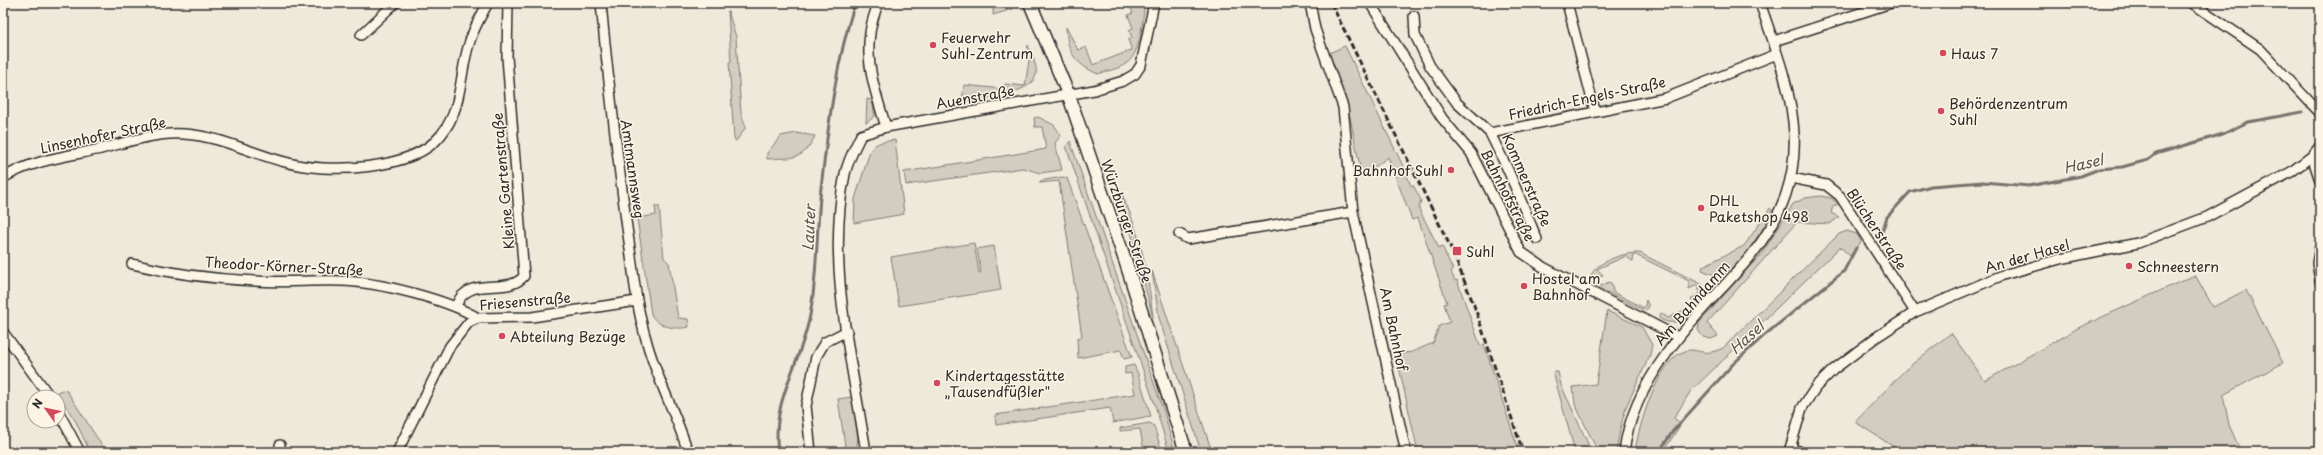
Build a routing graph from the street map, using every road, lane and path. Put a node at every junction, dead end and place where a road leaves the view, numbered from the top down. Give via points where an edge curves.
1 (395, 3) edge
2 (488, 3) edge
3 (508, 3) edge
4 (601, 3) edge
5 (878, 3) edge
6 (1030, 3) edge
7 (1154, 3) edge
8 (1310, 3) edge
9 (1370, 3) edge
10 (1567, 3) edge
11 (1760, 3) edge
12 (1891, 3) edge
13 (2192, 3) edge
14 (1414, 16) dead end
15 (361, 35) dead end
16 (1774, 41) junction
17 (1778, 54) junction
18 (1069, 96) junction
19 (1595, 111) junction
20 (2320, 113) edge
21 (886, 127) junction
22 (1490, 133) junction
23 (2320, 146) edge
24 (2312, 156) junction
25 (3, 178) edge
26 (1791, 178) junction
27 (2320, 181) edge
28 (1352, 212) junction
29 (1179, 234) dead end
30 (1537, 239) dead end
31 (2320, 247) edge
32 (132, 264) dead end
33 (2320, 281) edge
34 (637, 301) junction
35 (456, 306) junction
36 (1915, 312) junction
37 (478, 318) junction
38 (847, 331) junction
39 (3, 332) edge
40 (1678, 337) junction
41 (44, 389) edge
42 (66, 426) edge
43 (1790, 450) edge
44 (80, 452) edge
45 (397, 452) edge
46 (688, 452) edge
47 (810, 452) edge
48 (866, 452) edge
49 (1186, 452) edge
50 (1406, 452) edge
51 (1624, 452) edge
52 (1801, 452) edge

1 - 15 street
2 - 25 street, Linsenhofer Straße via 468,45 454,113 437,140 412,157 381,164 332,168 306,167 263,156 218,139 172,133 28,166
3 - 35 street, Kleine Gartenstraße via 507,57 524,276 518,282 468,290 460,296
4 - 34 street, Amtmannsweg via 610,109
5 - 21 street via 870,33 870,58 872,78
6 - 18 main road, Würzburger Straße
7 - 18 street via 1141,65 1135,74 1107,87
8 - 28 street, Am Bahnhof via 1315,29 1343,108
9 - 40 street, Bahnhofstraße via 1442,118 1471,153 1524,255
10 - 19 street
11 - 16 street
12 - 16 street
13 - 20 street via 2260,49
14 - 22 street, Kommerstraße via 1415,35 1430,66 1457,103
16 - 17 street
17 - 19 street, Friedrich-Engels-Straße via 1666,98
17 - 26 street via 1789,87 1794,121
18 - 21 street, Auenstraße
18 - 49 main road, Würzburger Straße via 1127,266
19 - 22 street, Friedrich-Engels-Straße
21 - 38 street, Auenstraße via 861,134 845,173 838,228 839,266
22 - 30 street, Kommerstraße
23 - 24 street, An der Hasel
24 - 27 street
24 - 36 street, An der Hasel via 2291,172 2207,217 2138,242 2060,259 2003,275
26 - 36 street, Blücherstraße via 1826,185 1840,196
26 - 40 street, Am Bahndamm via 1783,206 1761,242
28 - 29 street via 1188,239
28 - 50 street, Am Bahnhof
31 - 33 street via 2317,263
32 - 35 street, Theodor-Körner-Straße via 184,275 257,281 342,281 375,286
34 - 37 street, Friesenstraße via 532,317
34 - 46 street, Amtmannsweg via 656,370 671,402
35 - 37 street, Theodor-Körner-Straße
36 - 43 street, An der Hasel via 1875,338 1833,370 1816,387 1802,408
37 - 45 street, Friesenstraße via 462,330 450,346
38 - 47 street via 825,342 816,357 806,406
38 - 48 street, Auenstraße
39 - 41 street
40 - 51 street, Am Bahndamm via 1642,391
42 - 44 street
43 - 52 street

